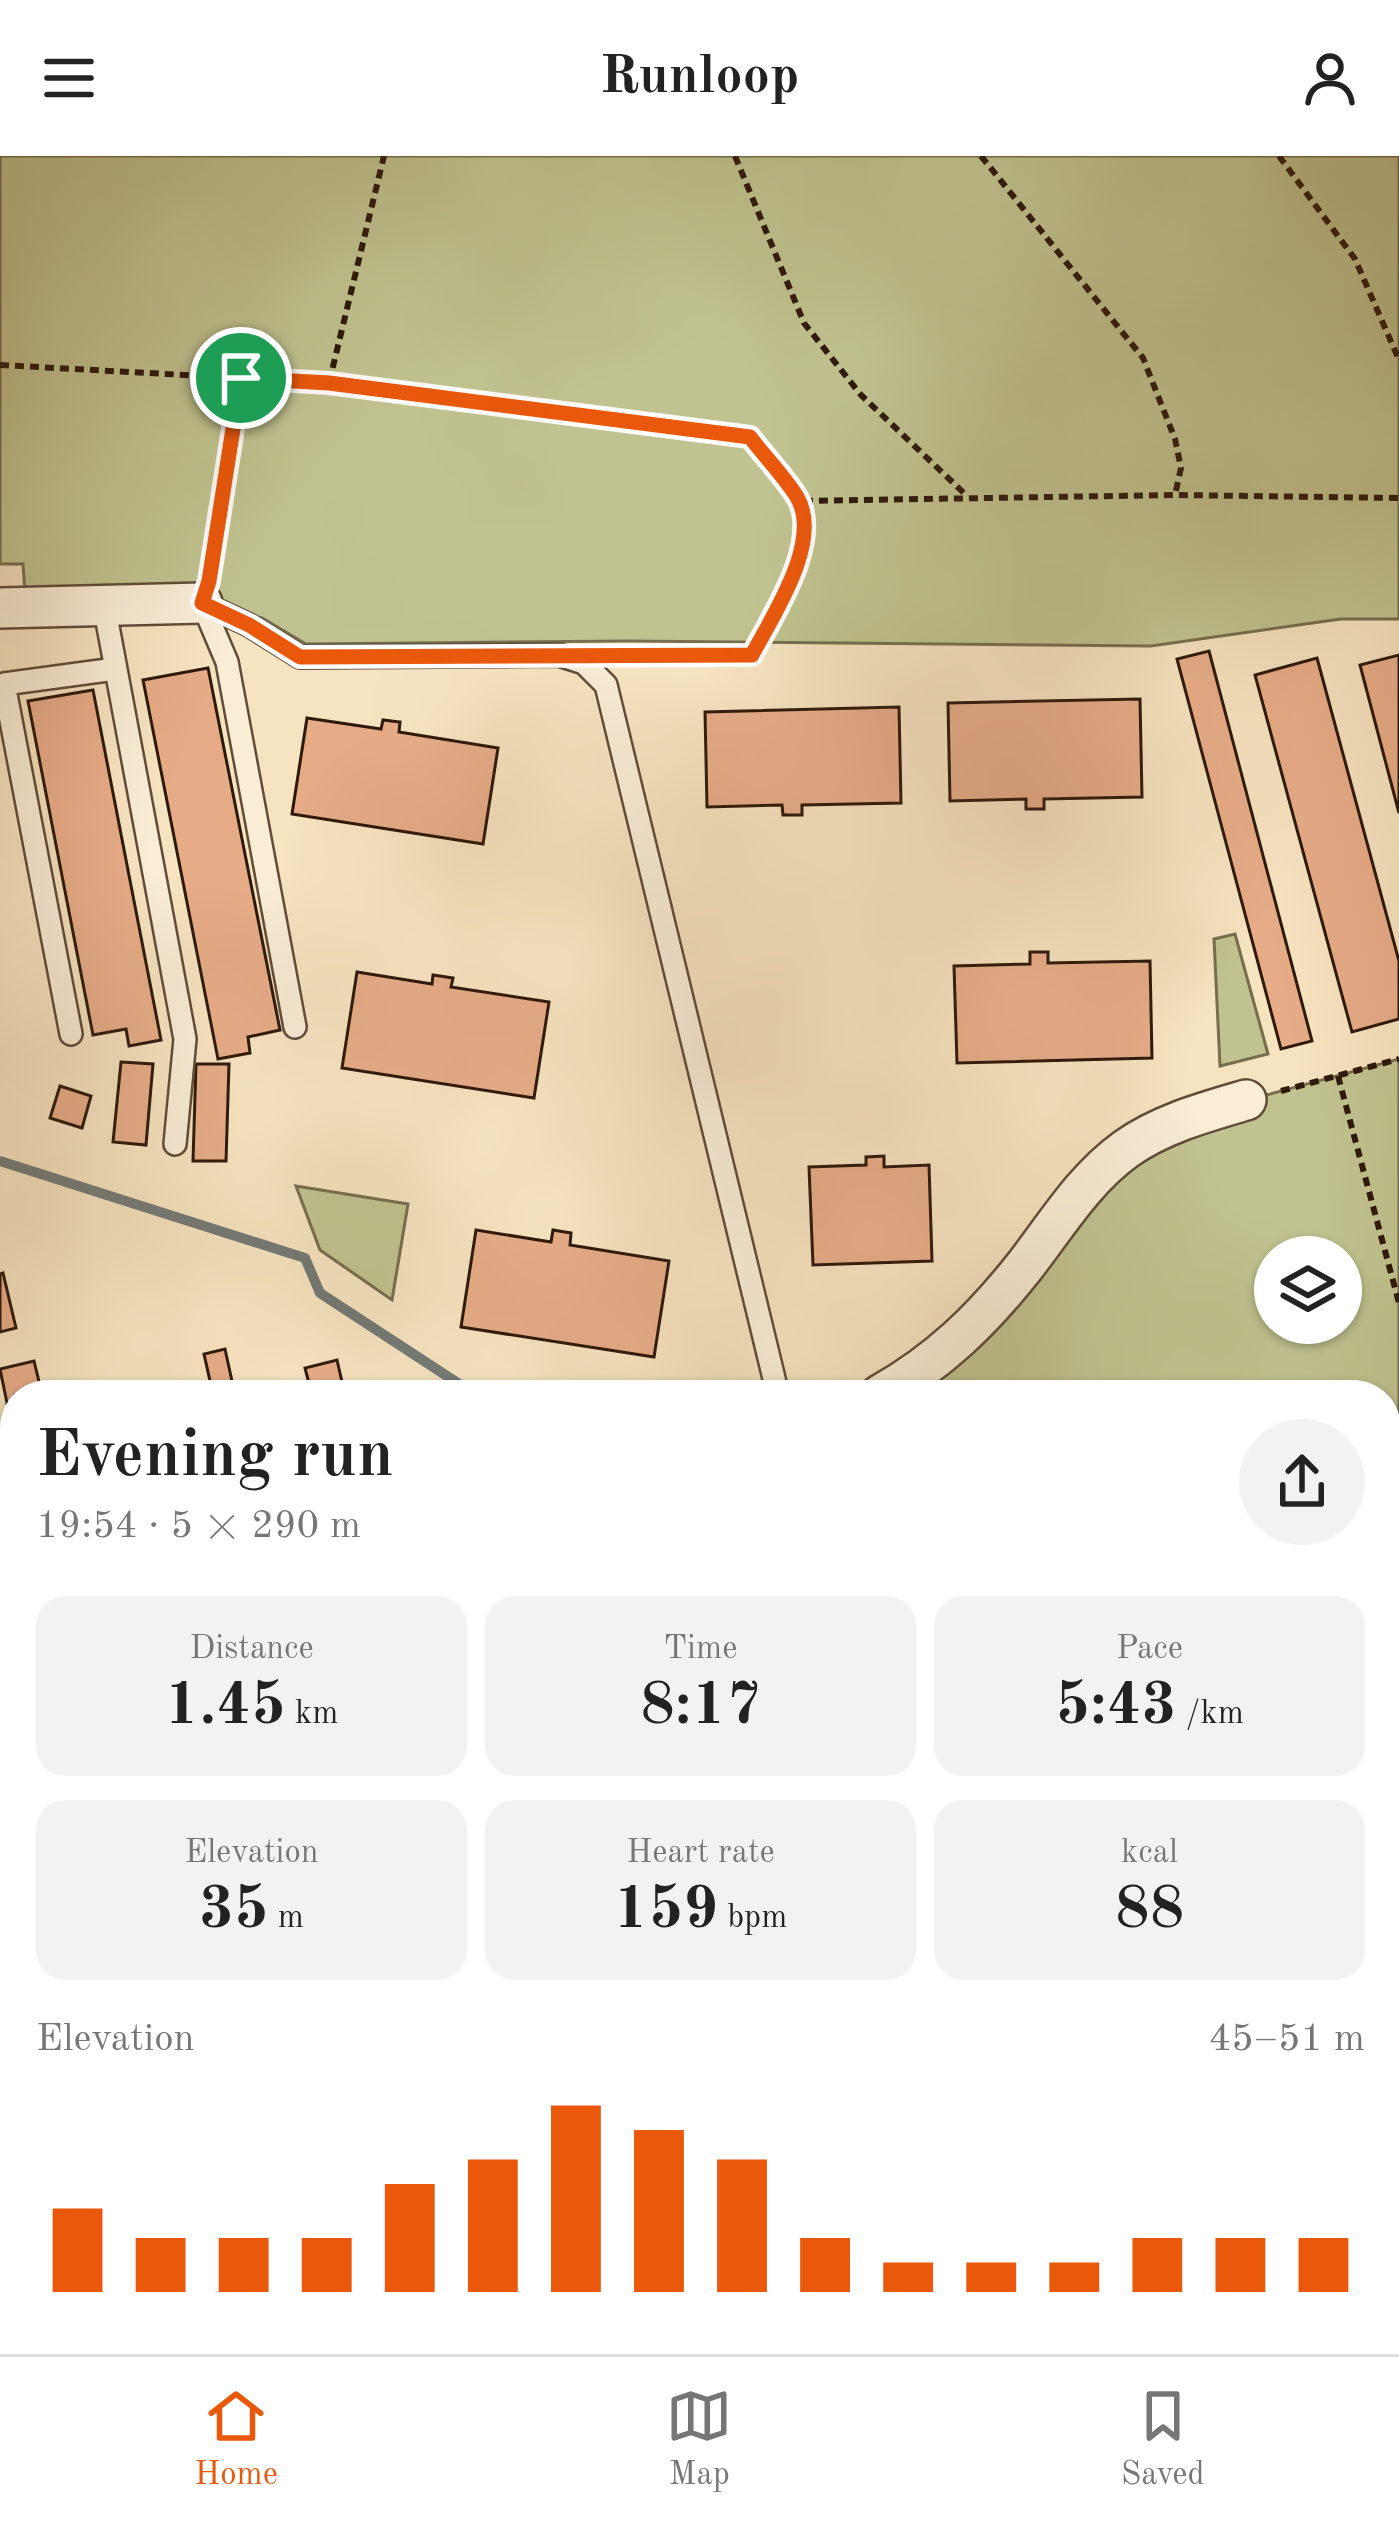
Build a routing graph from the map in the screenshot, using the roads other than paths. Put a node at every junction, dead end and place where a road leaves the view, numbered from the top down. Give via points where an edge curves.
1 (202, 603) junction
2 (104, 605) junction
3 (0, 608) edge
4 (115, 668) junction
5 (2, 684) edge
6 (295, 1027) dead end
7 (71, 1034) dead end
8 (1246, 1100) road end
9 (175, 1144) dead end
10 (774, 1380) edge
11 (907, 1380) edge

1 - 2 street
1 - 6 lane via 226,662
1 - 10 lane via 300,657 559,655 584,663 605,685
2 - 3 street
2 - 4 lane
4 - 5 lane
4 - 9 lane via 185,1039
5 - 7 lane
8 - 11 street via 1127,1148 1088,1181 951,1348

